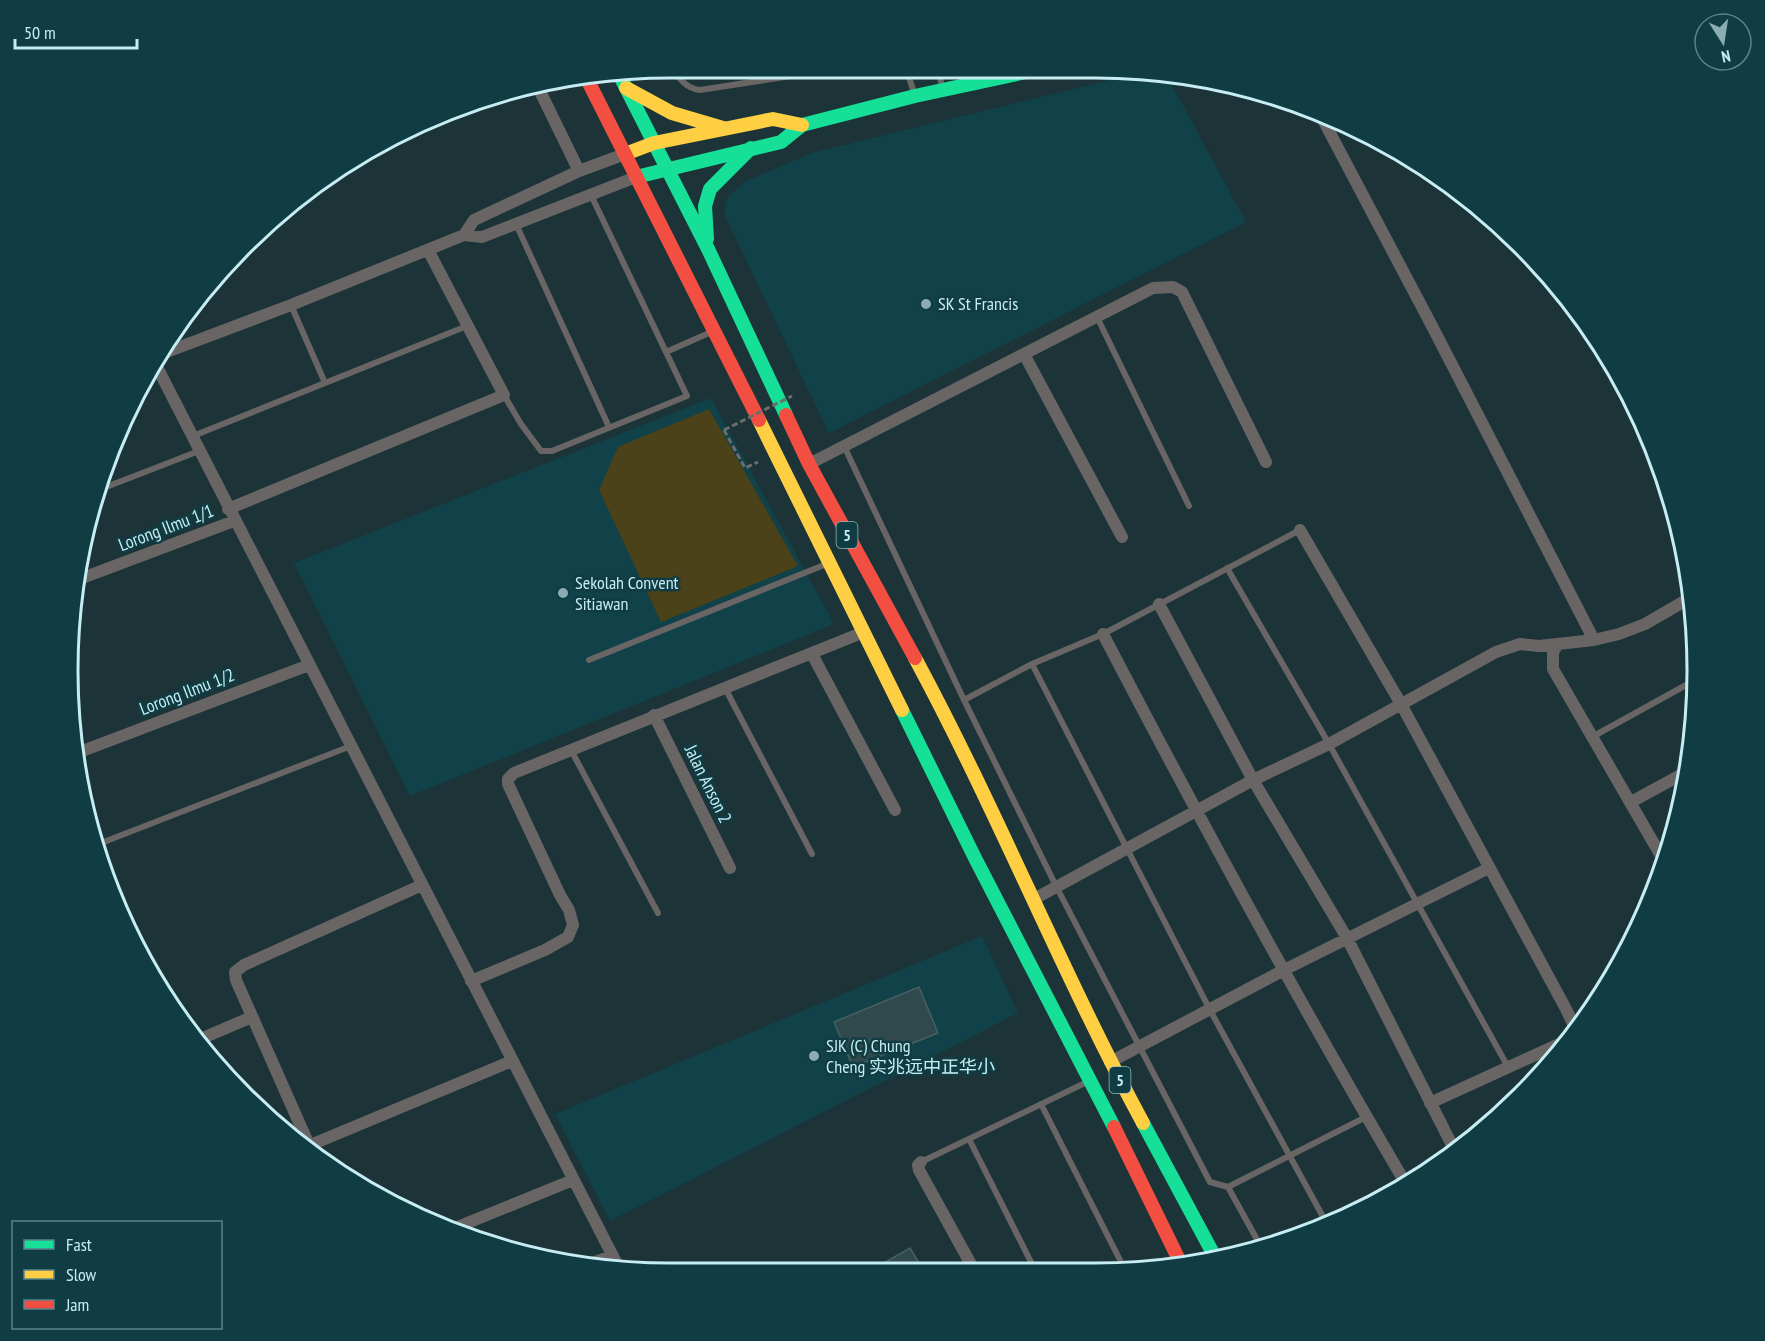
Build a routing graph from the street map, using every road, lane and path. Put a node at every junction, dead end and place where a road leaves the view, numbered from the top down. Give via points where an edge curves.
1 (678, 78) edge
2 (759, 78) edge
3 (779, 78) edge
4 (909, 78) edge
5 (940, 78) edge
6 (998, 78) edge
7 (622, 80) edge
8 (760, 81) junction
9 (589, 84) edge
10 (626, 88) junction
11 (943, 90) junction
12 (541, 92) edge
13 (915, 96) junction
14 (802, 125) junction
15 (1326, 125) edge
16 (723, 128) junction
17 (654, 143) junction
18 (751, 148) junction
19 (625, 154) junction
20 (667, 168) junction
21 (579, 171) junction
22 (636, 177) junction
23 (591, 195) junction
24 (516, 224) junction
25 (464, 235) junction
26 (708, 249) junction
27 (428, 250) junction
28 (291, 305) junction
29 (1097, 317) junction
30 (467, 326) junction
31 (713, 331) junction
32 (172, 350) edge
33 (666, 352) junction
34 (1024, 354) junction
35 (159, 371) edge
36 (325, 384) junction
37 (504, 395) junction
38 (792, 396) dead end
39 (609, 427) junction
40 (192, 436) junction
41 (844, 446) junction
42 (199, 451) junction
43 (776, 453) junction
44 (1266, 462) dead end
45 (809, 464) junction
46 (107, 487) edge
47 (824, 492) junction
48 (1189, 506) dead end
49 (228, 509) junction
50 (234, 521) junction
51 (1300, 530) joint
52 (1122, 537) dead end
53 (847, 560) dead end
54 (830, 563) junction
55 (1227, 568) junction
56 (86, 577) edge
57 (858, 589) dead end
58 (1683, 602) edge
59 (1159, 604) junction
60 (864, 632) junction
61 (1103, 634) junction
62 (1594, 640) junction
63 (1558, 644) junction
64 (812, 654) junction
65 (589, 660) dead end
66 (1032, 664) junction
67 (309, 665) junction
68 (924, 675) junction
69 (1687, 685) edge
70 (725, 688) junction
71 (964, 700) junction
72 (1401, 704) junction
73 (654, 715) junction
74 (936, 728) dead end
75 (1592, 737) junction
76 (1329, 744) junction
77 (351, 746) junction
78 (570, 749) junction
79 (83, 751) edge
80 (1677, 777) edge
81 (962, 780) dead end
82 (1253, 780) junction
83 (1631, 802) junction
84 (895, 810) dead end
85 (1195, 811) junction
86 (988, 832) dead end
87 (103, 842) edge
88 (1127, 848) junction
89 (1659, 852) edge
90 (812, 854) dead end
91 (730, 868) dead end
92 (1489, 868) junction
93 (422, 885) junction
94 (1056, 886) junction
95 (1034, 899) junction
96 (1419, 904) junction
97 (658, 913) dead end
98 (1024, 916) dead end
99 (1347, 938) junction
100 (1284, 970) junction
101 (471, 981) junction
102 (1065, 999) dead end
103 (1210, 1010) junction
104 (252, 1017) junction
105 (1572, 1021) edge
106 (205, 1037) edge
107 (1139, 1046) junction
108 (1551, 1048) edge
109 (513, 1061) junction
110 (1110, 1062) junction
111 (1508, 1067) junction
112 (1090, 1080) junction
113 (1126, 1092) junction
114 (1430, 1103) junction
115 (1041, 1104) junction
116 (1366, 1117) junction
117 (305, 1137) edge
118 (969, 1139) junction
119 (314, 1144) edge
120 (1451, 1144) edge
121 (1289, 1155) junction
122 (921, 1162) joint
123 (1402, 1177) edge
124 (573, 1180) junction
125 (1228, 1187) junction
126 (1323, 1217) edge
127 (462, 1225) edge
128 (1257, 1240) edge
129 (1212, 1252) edge
130 (1197, 1254) edge
131 (612, 1256) junction
132 (1178, 1257) edge
133 (603, 1259) edge
134 (614, 1260) edge
135 (1121, 1262) edge
136 (970, 1263) edge
137 (1031, 1263) edge

1 - 8 lane via 690,88 700,90
2 - 8 lane
3 - 8 lane
4 - 13 lane
5 - 11 lane
6 - 11 main road
7 - 10 main road, 5
9 - 19 main road, 5
10 - 16 main road via 672,113
10 - 17 main road, 5
11 - 13 main road
12 - 21 street
13 - 14 main road
14 - 16 main road via 773,119
14 - 18 main road via 781,142
15 - 62 street
16 - 17 main road
17 - 19 main road
17 - 20 main road, 5
18 - 20 main road
18 - 26 main road via 710,189 705,206
19 - 21 street
19 - 22 main road, 5
20 - 22 main road
20 - 26 main road, 5
21 - 25 street via 474,220
22 - 23 street
22 - 31 main road, 5
23 - 24 street
23 - 33 lane
24 - 25 street via 482,237
24 - 39 lane
25 - 27 street
26 - 45 main road, 5
27 - 28 street
27 - 30 street
28 - 32 street
28 - 36 lane
29 - 34 street
29 - 44 street via 1153,288 1173,287 1182,292
29 - 48 lane
30 - 36 lane
30 - 37 street
31 - 33 lane
31 - 43 main road, 5
33 - 39 lane via 687,396
34 - 41 street
34 - 52 street
35 - 40 street
36 - 40 lane
37 - 39 lane via 541,451 562,448
37 - 49 street
38 - 43 path, bridge via 724,430 745,468
40 - 42 street
41 - 45 street
41 - 71 lane
42 - 46 lane
42 - 49 street
43 - 54 main road, 5
45 - 47 main road, 5
47 - 53 main road
47 - 68 main road, 5
49 - 50 street
50 - 56 street, Lorong Ilmu 1/1
50 - 67 street
51 - 55 lane
51 - 72 street
54 - 60 main road, 5
54 - 65 lane
55 - 59 lane
55 - 76 lane
57 - 60 main road via 869,621
58 - 62 street via 1646,624
59 - 61 lane
59 - 82 street
60 - 64 street
60 - 112 main road, 5 via 980,855
61 - 66 lane
61 - 85 street
62 - 63 street
63 - 72 street via 1520,644 1496,652
63 - 75 street via 1553,652 1553,669
64 - 70 street
64 - 84 street
66 - 71 lane
66 - 88 lane
67 - 77 street
67 - 79 street, Lorong Ilmu 1/2
68 - 74 main road
68 - 95 main road, 5
69 - 75 lane
70 - 73 street
70 - 90 lane
71 - 94 lane
72 - 76 street
72 - 92 street
73 - 78 street
73 - 91 street, Jalan Anson 2
75 - 83 street
76 - 82 street
76 - 96 lane
77 - 87 lane
77 - 93 street
78 - 97 lane
78 - 101 street via 514,773 508,784 569,910 573,926 568,937 545,950
80 - 83 street
81 - 86 main road
82 - 85 street
82 - 99 street
83 - 89 street
85 - 88 street
85 - 100 street
88 - 94 street
88 - 103 lane
92 - 96 street
92 - 105 street
93 - 101 street
93 - 104 street via 240,967 235,972 236,980
94 - 95 street
94 - 107 lane
95 - 98 main road
95 - 110 main road, 5
96 - 99 street
96 - 111 lane
99 - 100 street
99 - 114 street
100 - 103 street
100 - 116 street
101 - 109 street
102 - 112 main road via 1087,1041
103 - 107 street
103 - 121 lane
104 - 106 street
104 - 117 street
107 - 110 street
107 - 125 lane via 1210,1182
108 - 111 street
109 - 119 street
109 - 124 street
110 - 113 main road, 5
111 - 114 street
112 - 115 lane
112 - 132 main road, 5
113 - 129 main road, 5
113 - 130 main road via 1165,1189
114 - 120 street
115 - 118 lane
115 - 135 lane
116 - 121 lane
116 - 123 street
118 - 122 lane
118 - 137 lane
121 - 125 lane
121 - 126 lane
122 - 136 street via 919,1170
124 - 127 street
124 - 131 street
125 - 128 lane
131 - 133 street
131 - 134 street

